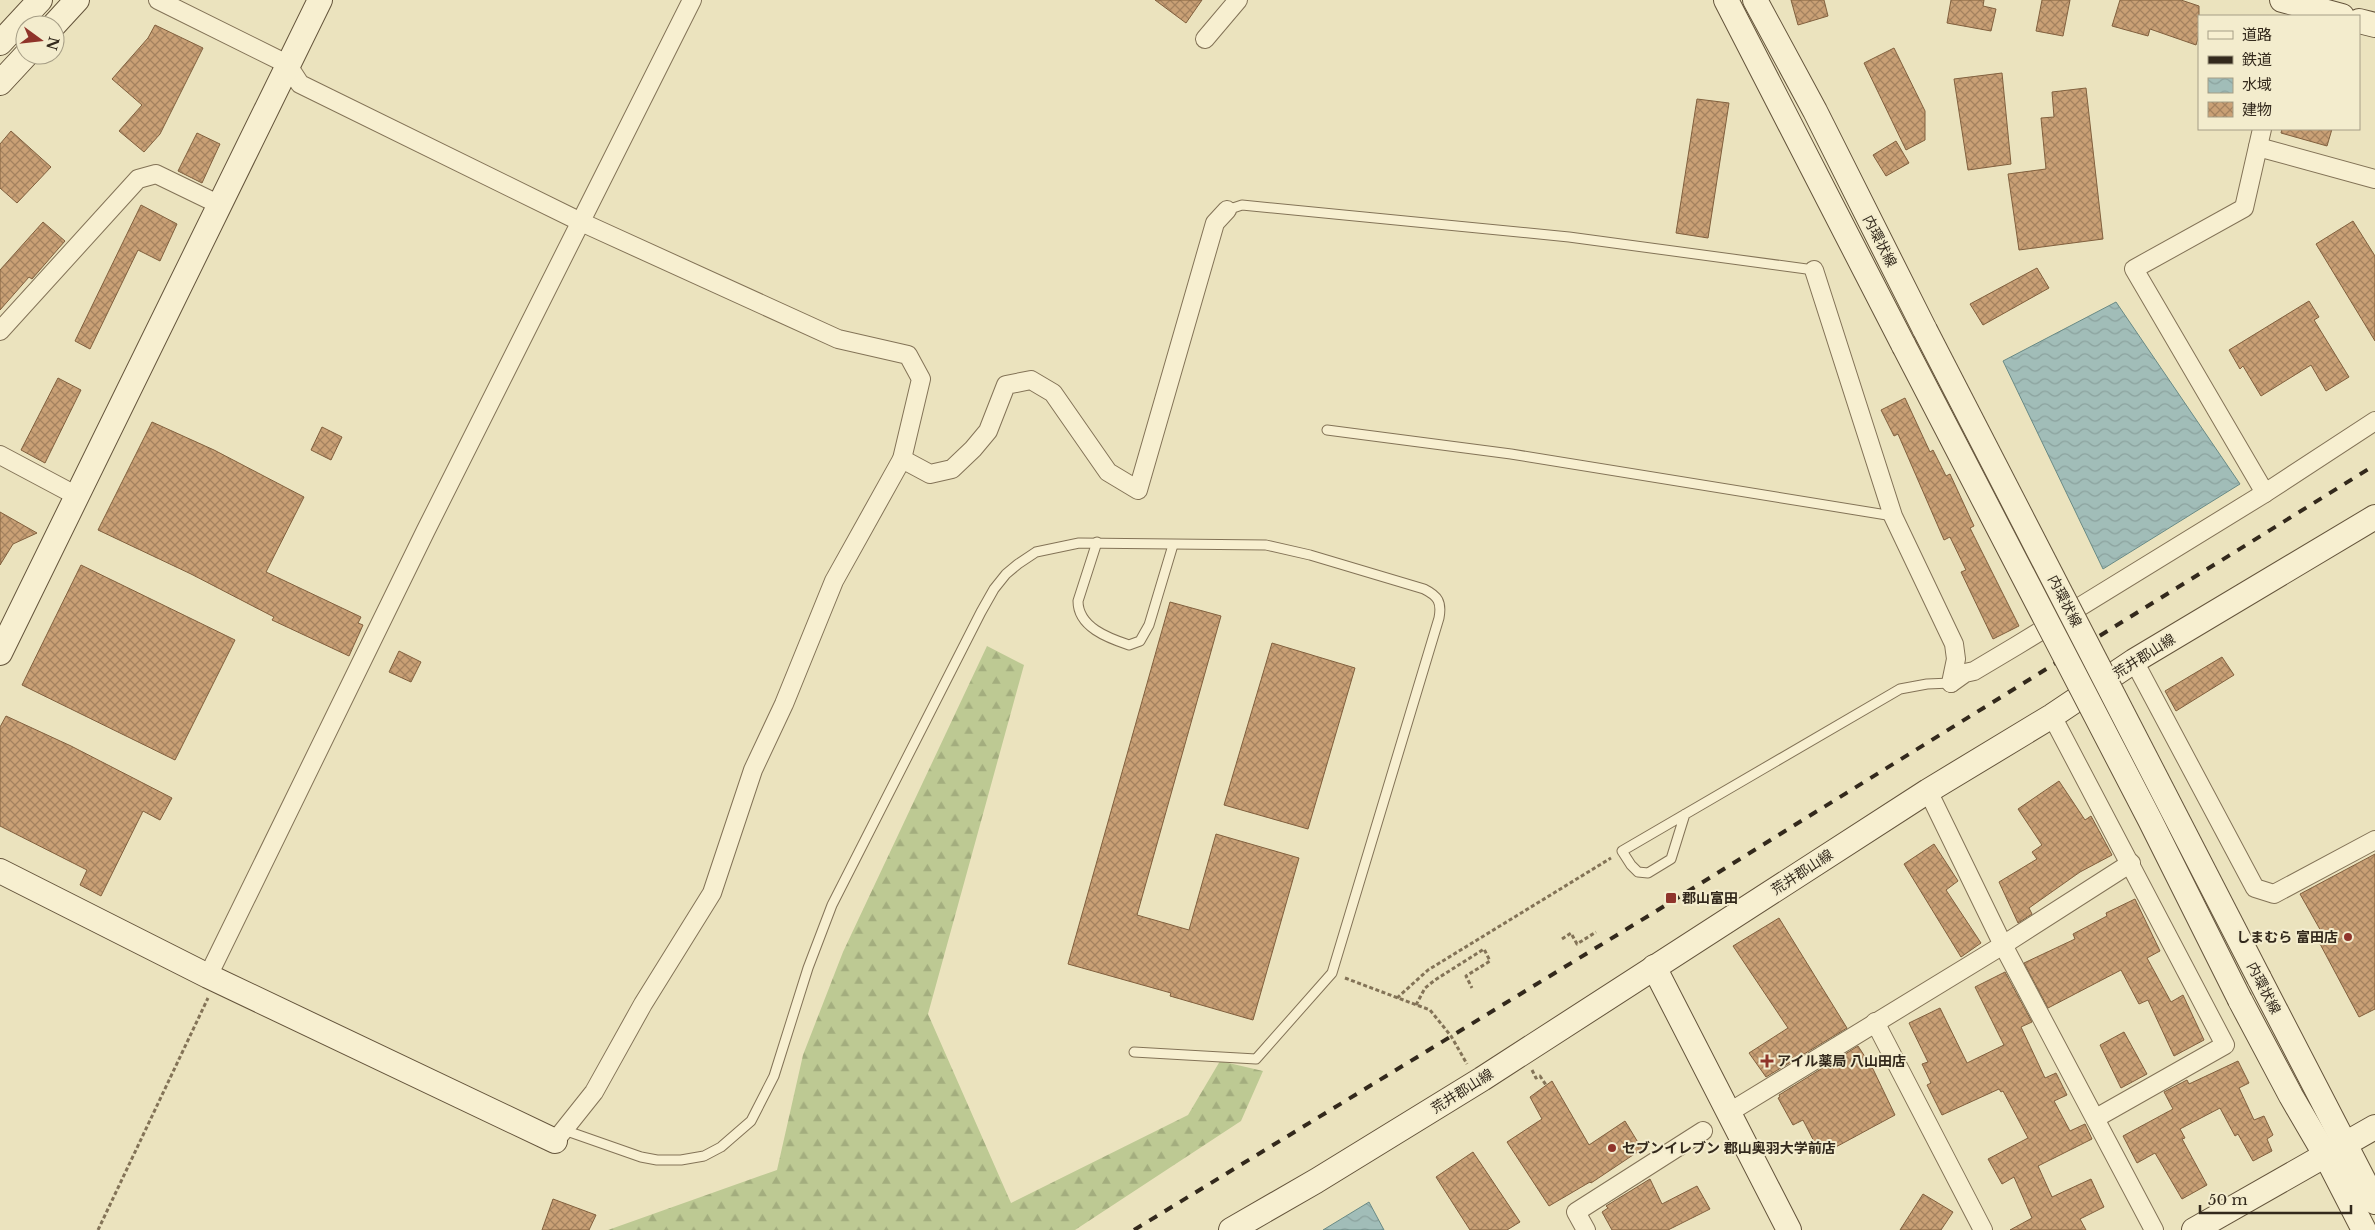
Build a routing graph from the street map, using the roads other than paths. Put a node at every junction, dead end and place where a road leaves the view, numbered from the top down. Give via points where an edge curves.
1 (40, 0) edge
2 (77, 0) edge
3 (158, 0) edge
4 (320, 0) edge
5 (692, 0) edge
6 (1238, 0) edge
7 (1726, 0) edge
8 (1755, 0) edge
9 (2290, 5) edge
10 (63, 15) edge
11 (2337, 15) edge
12 (2360, 21) edge
13 (2375, 25) edge
14 (1205, 39) dead end
15 (0, 43) edge
16 (287, 64) junction
17 (17, 65) edge
18 (0, 83) edge
19 (2262, 130) edge
20 (2258, 147) junction
21 (2375, 179) edge
22 (220, 205) junction
23 (1227, 210) joint
24 (581, 222) junction
25 (1814, 270) joint
26 (0, 331) edge
27 (2375, 421) edge
28 (1327, 430) dead end
29 (0, 456) edge
30 (902, 459) junction
31 (2265, 493) junction
32 (77, 496) junction
33 (1893, 516) junction
34 (2375, 517) edge
35 (1097, 542) junction
36 (1172, 545) junction
37 (9, 612) edge
38 (0, 652) edge
39 (2134, 661) junction
40 (1951, 683) junction
41 (2052, 716) junction
42 (1928, 791) junction
43 (1685, 814) junction
44 (2375, 840) edge
45 (2131, 863) junction
46 (0, 870) edge
47 (2003, 945) junction
48 (1654, 967) junction
49 (212, 977) junction
50 (1875, 1022) junction
51 (1134, 1052) dead end
52 (1728, 1113) junction
53 (2096, 1118) junction
54 (2375, 1128) edge
55 (1703, 1131) dead end
56 (559, 1136) junction
57 (2336, 1150) junction
58 (2375, 1202) edge
59 (1231, 1230) edge
60 (1586, 1230) edge
61 (1789, 1230) edge
62 (1983, 1230) edge
63 (2154, 1230) edge
64 (2194, 1230) edge
65 (2364, 1230) edge

1 - 15 street
2 - 10 street
3 - 16 street
4 - 16 street
5 - 24 street
6 - 14 street
7 - 57 street, 内環状線, bridge via 2240,1000 2291,1096
8 - 57 street, 内環状線, bridge via 2259,978
9 - 11 street
12 - 13 street
16 - 22 street
16 - 24 street via 300,84
17 - 18 street
19 - 20 street
20 - 21 street
20 - 31 street via 2244,208 2134,269
22 - 26 street via 156,174 138,179
22 - 32 street
23 - 25 lane via 1242,205 1569,237
23 - 30 street via 1214,223 1138,490 1108,472 1053,393 1031,380 1006,385 988,431 952,469 930,474
24 - 30 street via 838,339 908,355 922,379
24 - 49 street via 426,530
25 - 33 street
27 - 31 street
28 - 33 lane via 1511,454
29 - 32 street
30 - 56 street via 831,589 784,704 752,770 712,893 643,1004 594,1092
31 - 40 street
32 - 37 street
33 - 40 street via 1954,644 1956,659
34 - 39 street, 荒井郡山線
35 - 36 lane
35 - 36 lane via 1078,609 1081,618 1095,630 1129,645 1140,641 1148,625
35 - 56 lane via 1036,552 1012,569 994,589 832,905 774,1076 751,1121 721,1147 704,1156 681,1160 657,1160
36 - 51 lane via 1283,547 1424,589 1440,601 1439,618 1332,972 1256,1059
37 - 38 street
39 - 41 street, 荒井郡山線
39 - 44 street via 2255,888 2274,894
40 - 43 lane via 1900,689
41 - 42 street, 荒井郡山線
41 - 45 street
42 - 47 street
42 - 48 street, 荒井郡山線
43 - 43 lane via 1671,859 1648,873 1638,872 1622,851
45 - 47 street
45 - 53 street via 2225,1045
46 - 49 street
47 - 50 street
47 - 53 street
48 - 52 street
48 - 59 street, 荒井郡山線 via 1466,1089
49 - 56 street
50 - 52 street
50 - 62 street
52 - 61 street
53 - 63 street
54 - 57 street
55 - 60 street via 1576,1212
57 - 58 street, 内環状線
57 - 64 street
57 - 65 street

